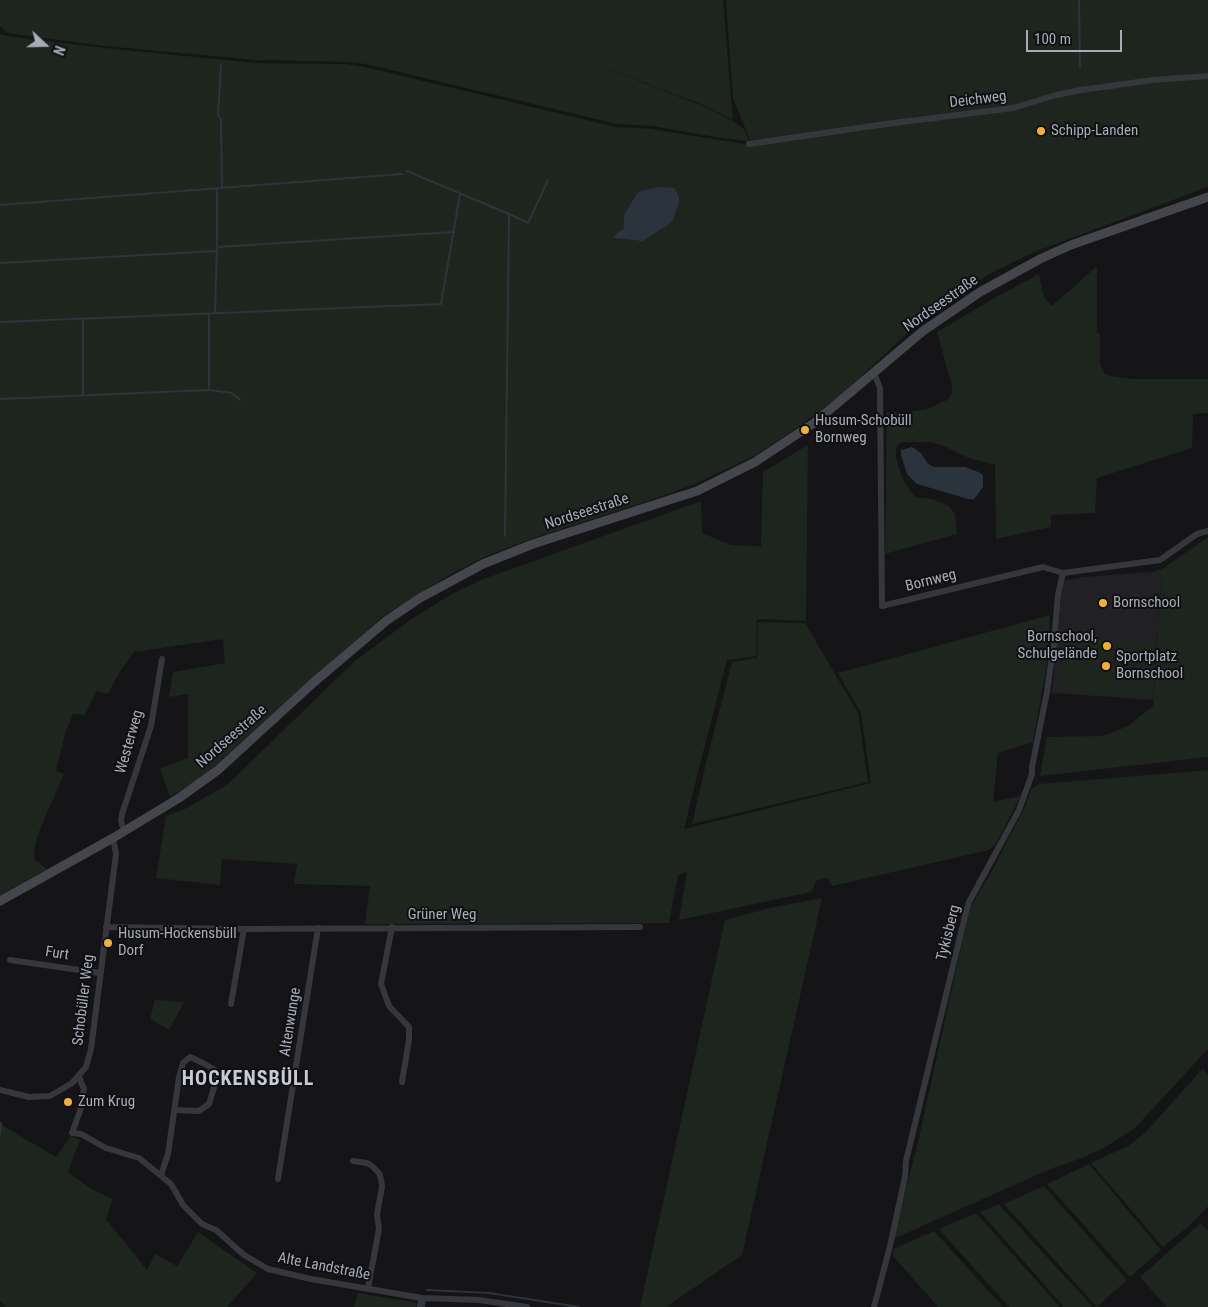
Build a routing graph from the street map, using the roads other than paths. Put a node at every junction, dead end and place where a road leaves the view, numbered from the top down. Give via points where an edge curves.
1 (1208, 76) edge
2 (749, 144) dead end
3 (1208, 197) edge
4 (874, 373) junction
5 (1208, 531) edge
6 (1063, 573) junction
7 (162, 659) dead end
8 (124, 831) junction
9 (114, 838) junction
10 (0, 901) edge
11 (106, 927) junction
12 (392, 927) junction
13 (640, 927) dead end
14 (318, 928) junction
15 (244, 929) junction
16 (10, 960) dead end
17 (100, 973) junction
18 (231, 1004) dead end
19 (79, 1077) junction
20 (402, 1082) dead end
21 (0, 1090) edge
22 (175, 1110) junction
23 (353, 1161) dead end
24 (161, 1175) junction
25 (278, 1179) dead end
26 (368, 1288) junction
27 (422, 1298) junction
28 (420, 1307) edge
29 (527, 1307) edge
30 (874, 1307) edge

1 - 2 street, Deichweg via 1082,90 1013,108
3 - 4 main road, Nordseestraße via 1080,242 1020,270 942,317
4 - 6 street, Bornweg via 880,388 882,606 1043,567
4 - 8 main road, Nordseestraße via 814,423 755,462 697,491 533,544 483,564 420,598 386,621 313,683 218,770
5 - 6 street, Bornweg via 1197,534 1160,560
6 - 30 street, Tykisberg via 1032,774 1019,810 966,912
7 - 8 street, Westerweg via 151,726 122,814
8 - 9 main road, Nordseestraße
9 - 10 main road, Nordseestraße
9 - 11 street, Schobüller Weg via 116,854
11 - 15 street, Grüner Weg
11 - 17 street, Schobüller Weg
12 - 13 street, Grüner Weg
12 - 14 street, Grüner Weg
12 - 20 street via 381,984 389,1006 409,1027
14 - 15 street, Grüner Weg
14 - 25 street, Altenwunge
15 - 18 street
16 - 17 street, Furt
17 - 19 street, Schobüller Weg via 91,1049
19 - 21 street, Schobüller Weg via 50,1096 29,1097
19 - 24 street, Alte Landstraße via 84,1089 72,1133 139,1158
22 - 22 street via 184,1062 190,1057 215,1070 209,1104 200,1111
22 - 24 street
23 - 26 street via 372,1166 379,1173 382,1187 377,1214 379,1229
24 - 26 street, Alte Landstraße via 202,1224 216,1230 268,1269
26 - 27 street, Alte Landstraße
27 - 28 street
27 - 29 street, Alte Landstraße via 479,1300

